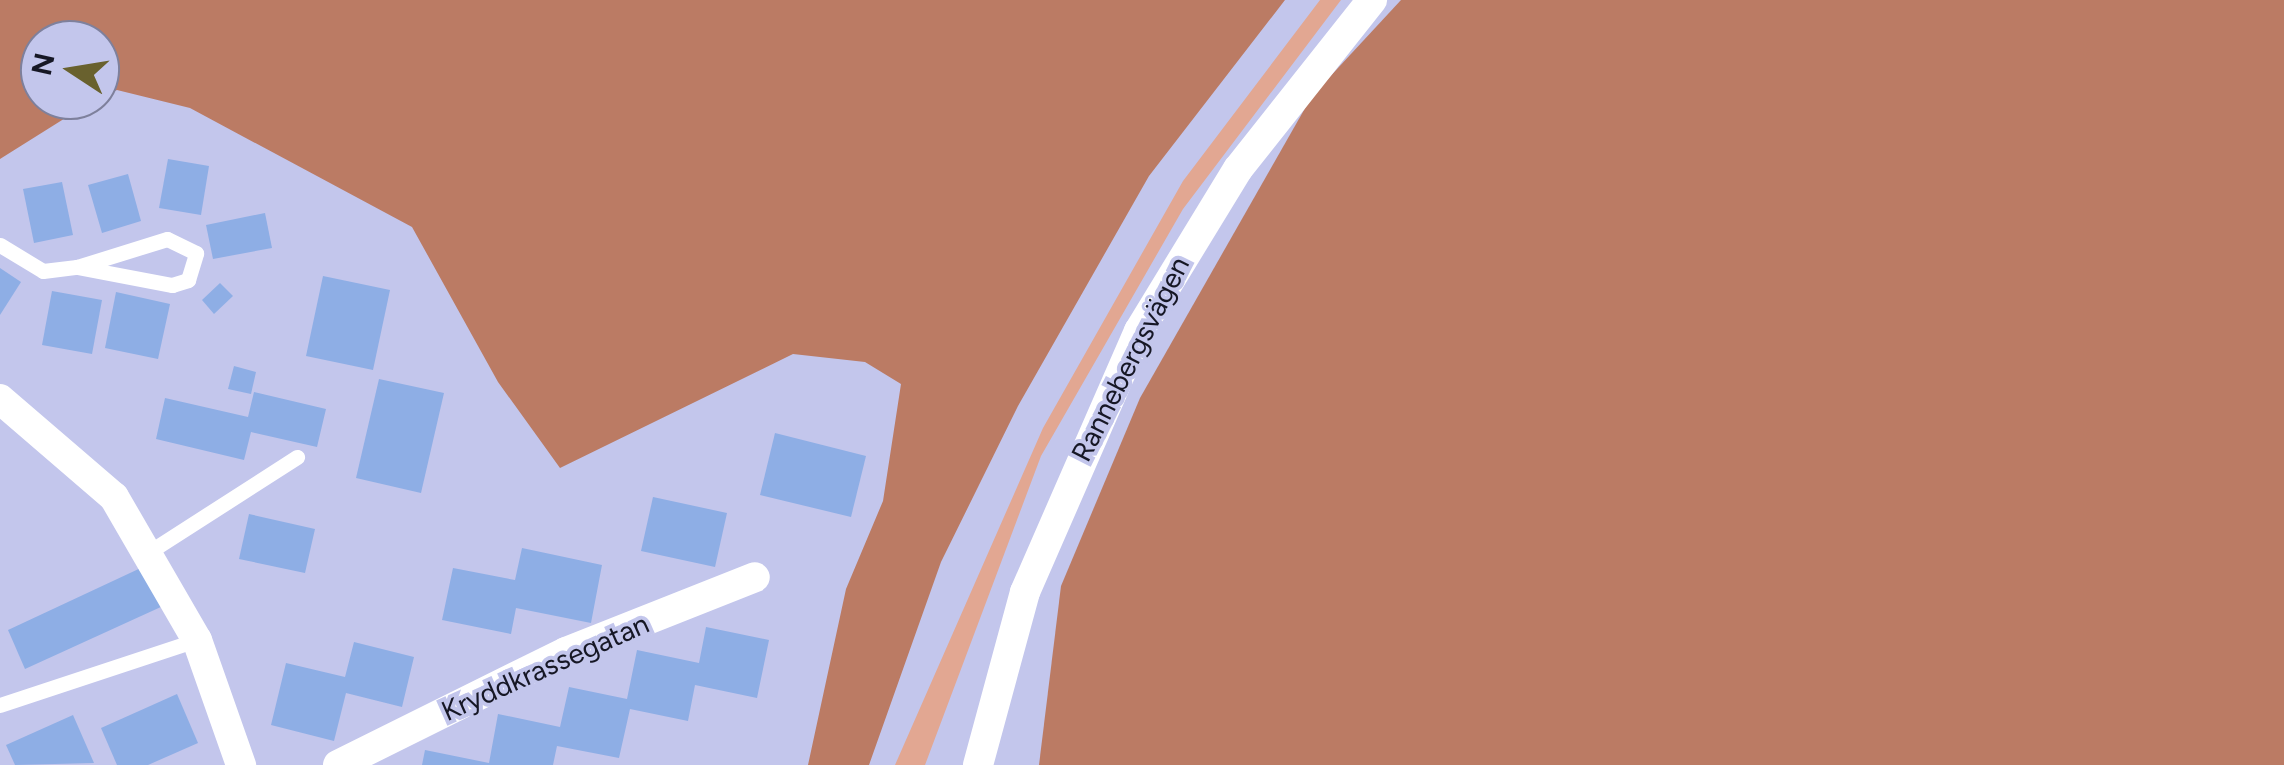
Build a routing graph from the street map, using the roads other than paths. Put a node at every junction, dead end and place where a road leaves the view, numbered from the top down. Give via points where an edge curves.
1 (1372, 0) edge
2 (0, 245) edge
3 (76, 267) junction
4 (0, 399) edge
5 (298, 458) dead end
6 (150, 552) junction
7 (755, 578) dead end
8 (197, 640) junction
9 (0, 705) edge
10 (241, 765) edge
11 (338, 765) edge
12 (978, 765) edge

1 - 12 street, Rannebergsvägen via 1238,168 1138,331 1025,592
2 - 3 lane via 42,271
3 - 3 lane via 172,285 188,280 196,254 167,239
4 - 6 street via 114,497
5 - 6 lane
6 - 8 street
7 - 11 street, Kryddkrassegatan via 566,652
8 - 9 lane
8 - 10 street

